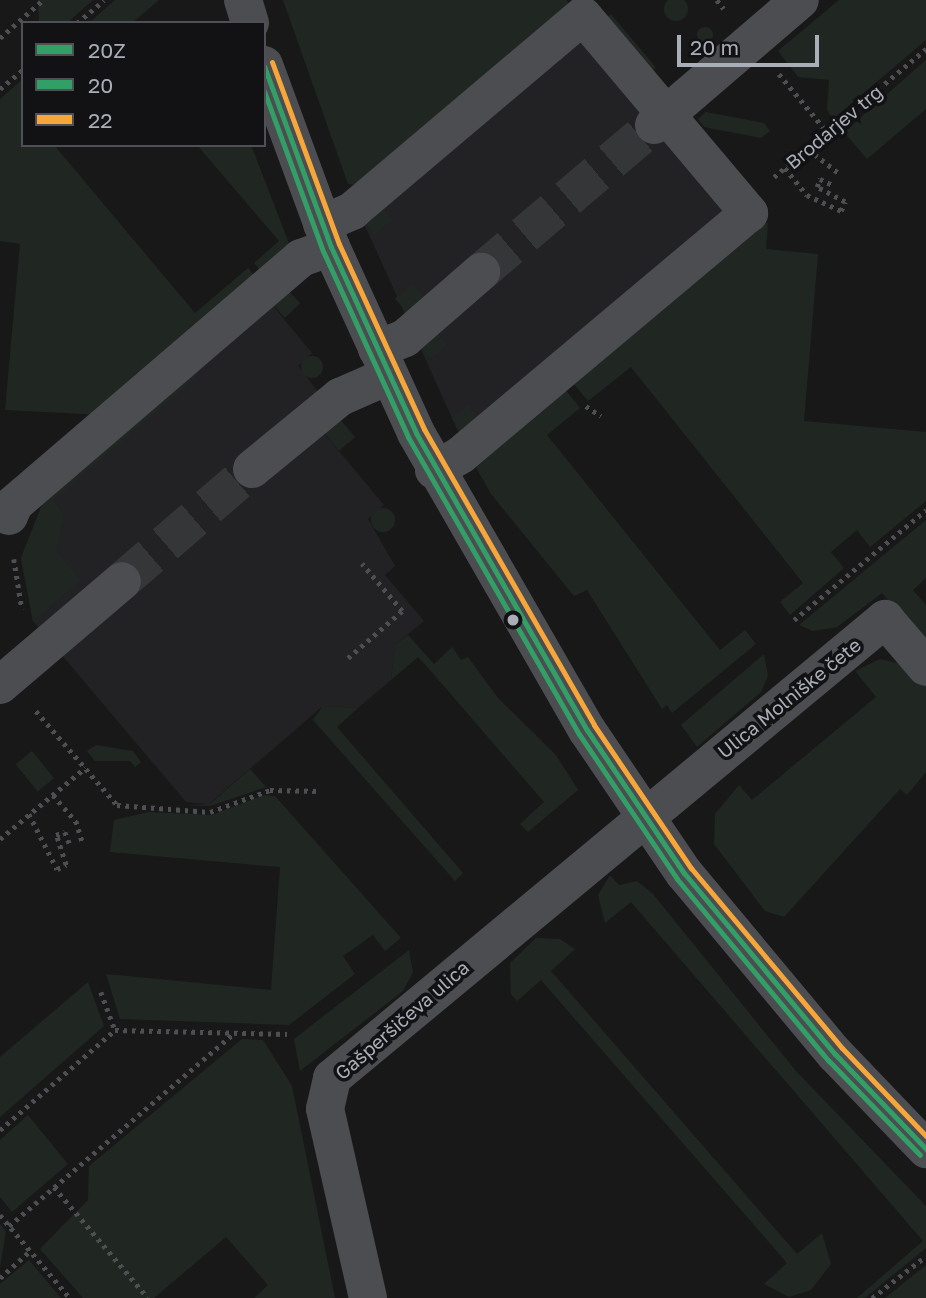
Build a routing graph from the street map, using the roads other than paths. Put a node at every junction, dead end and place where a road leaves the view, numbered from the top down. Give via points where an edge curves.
1 (243, 0) edge
2 (800, 0) edge
3 (249, 21) edge
4 (266, 70) edge
5 (659, 120) junction
6 (327, 236) junction
7 (481, 272) tunnel mouth
8 (383, 362) junction
9 (252, 469) tunnel mouth
10 (434, 470) junction
11 (10, 531) road end
12 (121, 581) tunnel mouth
13 (926, 667) edge
14 (13, 674) edge
15 (645, 818) junction
16 (926, 1149) edge
17 (368, 1298) edge

1 - 3 street
2 - 5 street
4 - 6 street
5 - 6 street via 583,16
5 - 10 street via 749,213 461,455
6 - 8 street
6 - 11 street via 14,504
7 - 8 street
8 - 9 street
8 - 10 street
10 - 15 street
12 - 14 street
13 - 15 street, Ulica Molniške čete via 885,619
15 - 16 street via 773,982
15 - 17 street, Gašperšičeva ulica via 332,1078 325,1109

